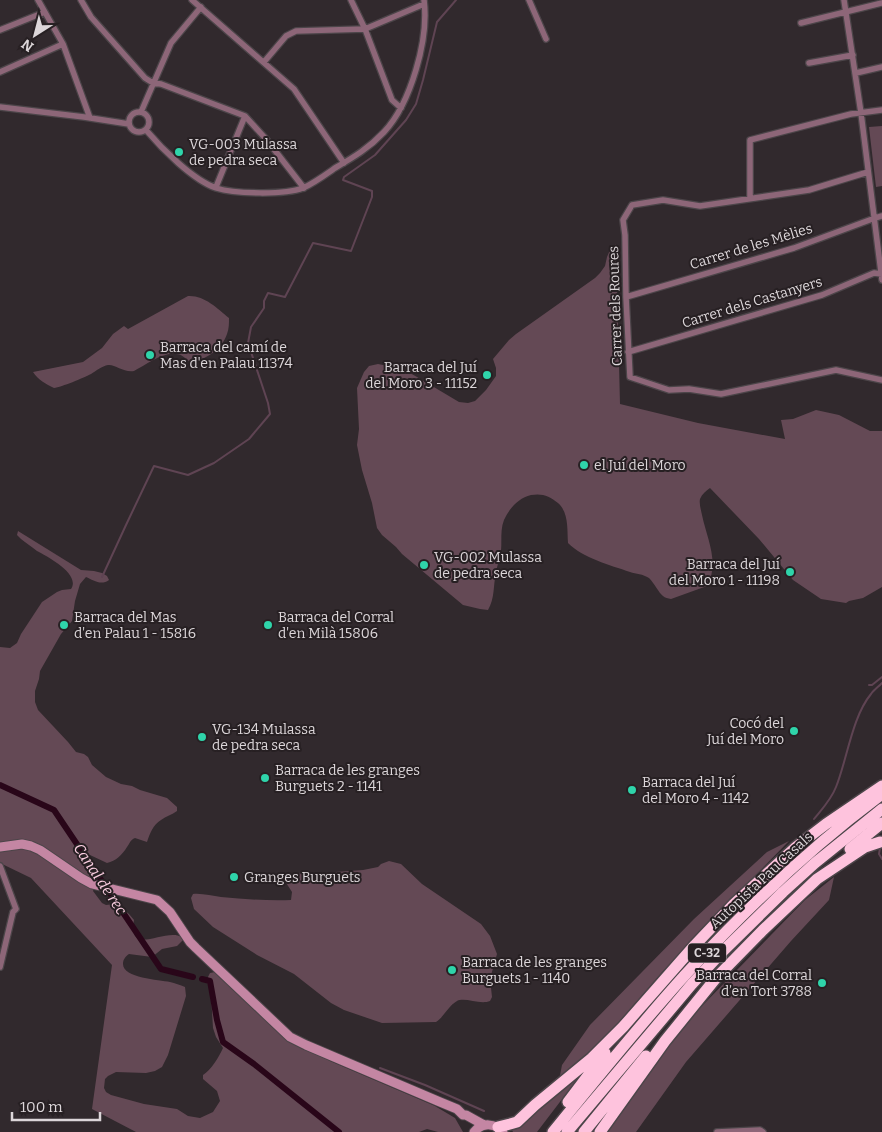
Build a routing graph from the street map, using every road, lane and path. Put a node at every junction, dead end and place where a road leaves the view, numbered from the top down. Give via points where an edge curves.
1 (38, 0) edge
2 (81, 0) edge
3 (192, 0) edge
4 (351, 0) edge
5 (529, 0) edge
6 (844, 0) edge
7 (424, 2) edge
8 (882, 3) edge
9 (201, 7) junction
10 (45, 12) junction
11 (846, 12) junction
12 (801, 23) dead end
13 (365, 28) junction
14 (0, 30) edge
15 (546, 39) dead end
16 (63, 44) junction
17 (853, 55) junction
18 (264, 62) junction
19 (808, 63) dead end
20 (882, 67) edge
21 (0, 72) edge
22 (856, 72) junction
23 (153, 83) junction
24 (0, 107) edge
25 (401, 108) junction
26 (882, 110) edge
27 (141, 112) junction
28 (861, 113) junction
29 (245, 116) junction
30 (90, 118) junction
31 (129, 124) junction
32 (146, 130) junction
33 (344, 163) junction
34 (868, 172) junction
35 (216, 187) junction
36 (304, 188) junction
37 (750, 198) junction
38 (882, 216) edge
39 (875, 218) junction
40 (882, 276) edge
41 (626, 297) junction
42 (628, 352) junction
43 (882, 380) edge
44 (882, 786) edge
45 (882, 794) edge
46 (882, 809) edge
47 (882, 823) edge
48 (880, 842) dead end
49 (0, 847) edge
50 (0, 866) edge
51 (818, 879) junction
52 (0, 967) edge
53 (716, 978) junction
54 (623, 1027) junction
55 (464, 1115) junction
56 (484, 1125) junction
57 (500, 1129) edge
58 (473, 1132) edge
59 (545, 1132) edge
60 (552, 1132) edge
61 (567, 1132) edge
62 (584, 1132) edge
63 (600, 1132) edge
64 (717, 1132) edge
65 (763, 1132) edge

1 - 10 street
2 - 23 street via 91,16
3 - 9 street
4 - 13 street
5 - 15 street
6 - 11 street
7 - 13 street
7 - 25 street via 420,57
8 - 11 street
9 - 18 street
9 - 23 street via 170,43
10 - 14 street
10 - 16 street
11 - 12 street
11 - 17 street
13 - 18 street via 296,32 286,36
13 - 25 street via 392,100
16 - 21 street
16 - 30 street
17 - 19 street
17 - 22 street
18 - 33 street via 294,89
20 - 22 street
22 - 28 street
23 - 27 street
23 - 29 street
24 - 30 street
25 - 33 street via 386,131
26 - 28 street
27 - 31 street via 132,115
27 - 32 street via 149,120
28 - 34 street
28 - 37 street via 750,140
29 - 35 street
29 - 36 street
30 - 31 street
31 - 32 street via 136,132
32 - 35 street via 187,170
33 - 36 street
34 - 37 street, Carrer dels Roures via 809,190
34 - 39 street
35 - 36 street via 266,192
37 - 41 street, Carrer dels Roures via 700,206 662,200 632,205 623,220
38 - 39 street, Carrer de les Mèlies
39 - 40 street
39 - 41 street, Carrer de les Mèlies via 794,248
40 - 42 street, Carrer dels Castanyers via 874,273 822,295
41 - 42 street, Carrer dels Roures
42 - 43 street, Carrer dels Roures via 630,377 669,390 689,389 721,394 836,370
44 - 54 highway via 796,847 734,904
45 - 60 highway, Autopista Pau Casals / C-32 via 827,838 748,910 686,974
46 - 61 highway, Autopista Pau Casals / C-32 via 814,863 722,952
47 - 51 highway
48 - 51 highway via 865,847
49 - 55 street via 31,846 92,884 157,900 170,912 190,942 290,1036 457,1109
50 - 52 street via 16,909
51 - 53 highway
53 - 62 highway via 654,1045
53 - 63 highway via 665,1041
54 - 57 highway via 517,1122
54 - 59 highway
55 - 56 street
55 - 58 street
56 - 57 street
56 - 58 street
64 - 65 street

